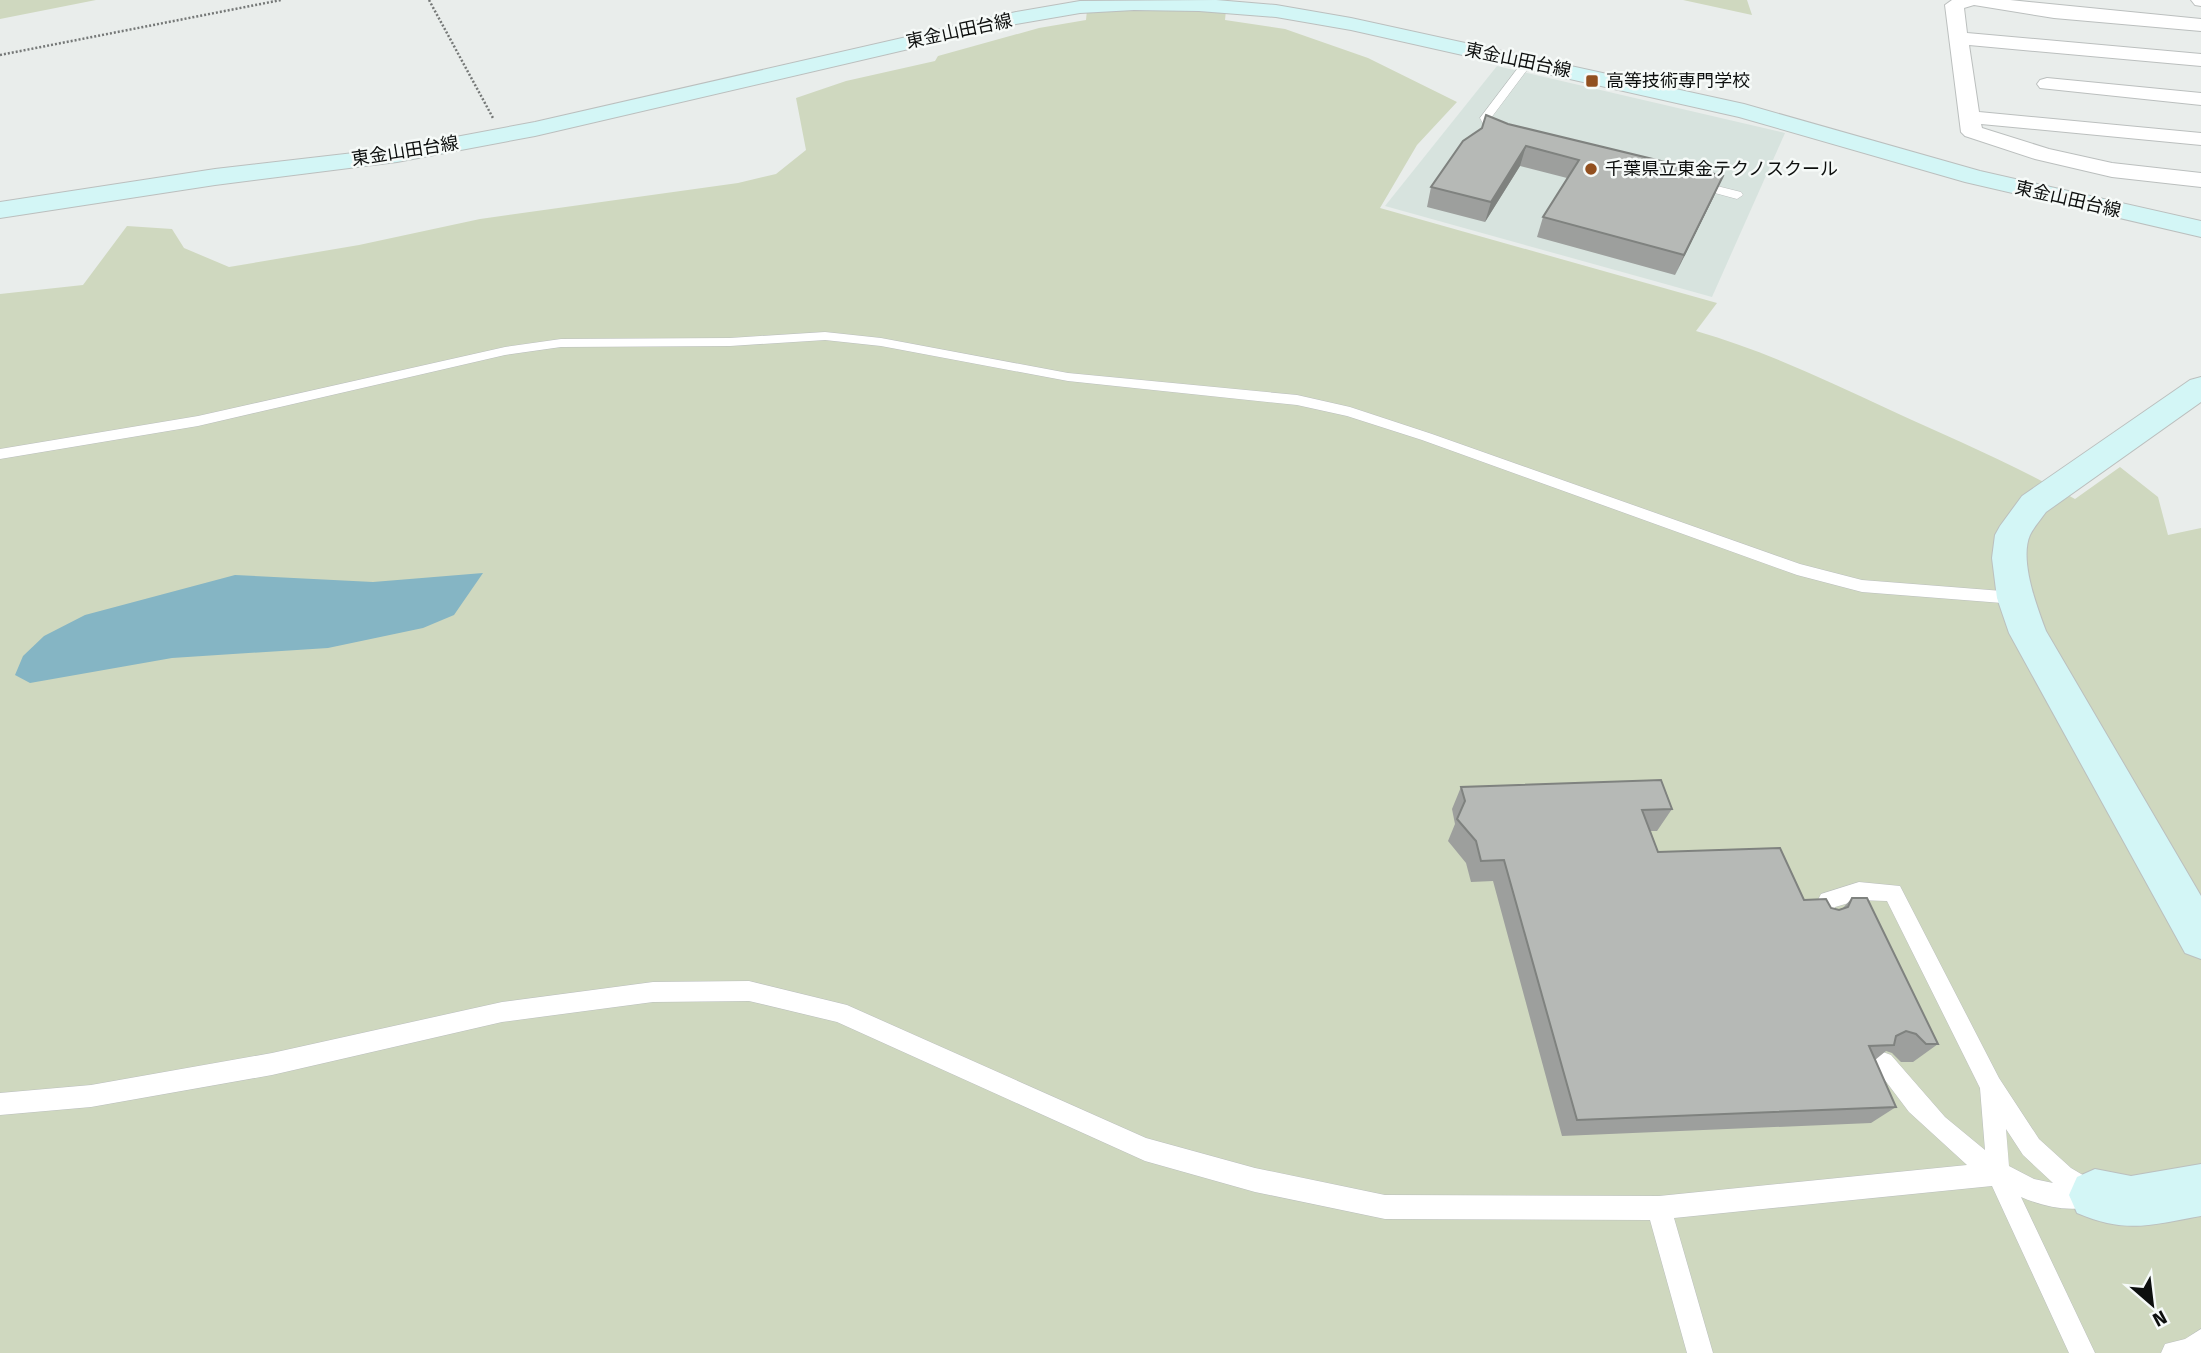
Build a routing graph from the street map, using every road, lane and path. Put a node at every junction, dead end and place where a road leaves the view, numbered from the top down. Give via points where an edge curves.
1 (281, 0) edge
2 (429, 0) edge
3 (1974, 0) edge
4 (2122, 0) edge
5 (1073, 4) edge
6 (2047, 6) edge
7 (2133, 19) junction
8 (2201, 25) edge
9 (1959, 38) junction
10 (2024, 44) junction
11 (0, 54) edge
12 (2201, 60) edge
13 (1528, 62) junction
14 (2047, 84) junction
15 (2201, 99) edge
16 (1971, 117) junction
17 (2071, 125) junction
18 (501, 135) junction
19 (1507, 139) edge
20 (2201, 139) edge
21 (2201, 180) edge
22 (1686, 182) edge
23 (1737, 195) dead end
24 (0, 210) edge
25 (2201, 229) edge
26 (2201, 387) edge
27 (0, 454) edge
28 (2015, 598) junction
29 (1818, 919) edge
30 (2201, 938) edge
31 (1883, 1063) edge
32 (1991, 1086) junction
33 (0, 1104) edge
34 (1998, 1174) junction
35 (2201, 1190) edge
36 (2095, 1195) junction
37 (1660, 1208) junction
38 (2201, 1342) edge
39 (1700, 1353) edge
40 (2082, 1353) edge
41 (2174, 1353) edge

1 - 11 path
2 - 18 path
3 - 6 street
3 - 9 street via 1954,5
4 - 7 street
5 - 13 main road, 東金山田台線 via 1276,11
5 - 18 main road, 東金山田台線
6 - 7 street
7 - 8 street
9 - 10 street
9 - 16 street
10 - 12 street
10 - 14 street
13 - 19 lane via 1485,118 1492,131
13 - 25 main road, 東金山田台線 via 1744,111 1974,177
14 - 15 street
14 - 17 street
16 - 17 street
16 - 21 street via 1972,132 2043,154 2112,170
17 - 20 street
18 - 24 main road, 東金山田台線 via 397,155
22 - 23 lane
26 - 28 main road via 2034,504 2012,535
27 - 28 lane via 198,421 539,346 825,336 1068,377 1297,400 1427,437 1797,569 1862,586
28 - 30 main road via 2028,633
29 - 32 lane via 1828,900 1859,891 1893,892
31 - 34 lane via 1910,1100
32 - 34 lane
32 - 36 lane via 2031,1147 2063,1176
33 - 37 lane via 91,1096 272,1064 502,1012 653,992 749,991 839,1012 1145,1149 1255,1180 1385,1207
34 - 36 lane via 2059,1197
34 - 37 lane
34 - 40 lane
35 - 36 main road via 2131,1202
37 - 39 lane
38 - 41 lane

